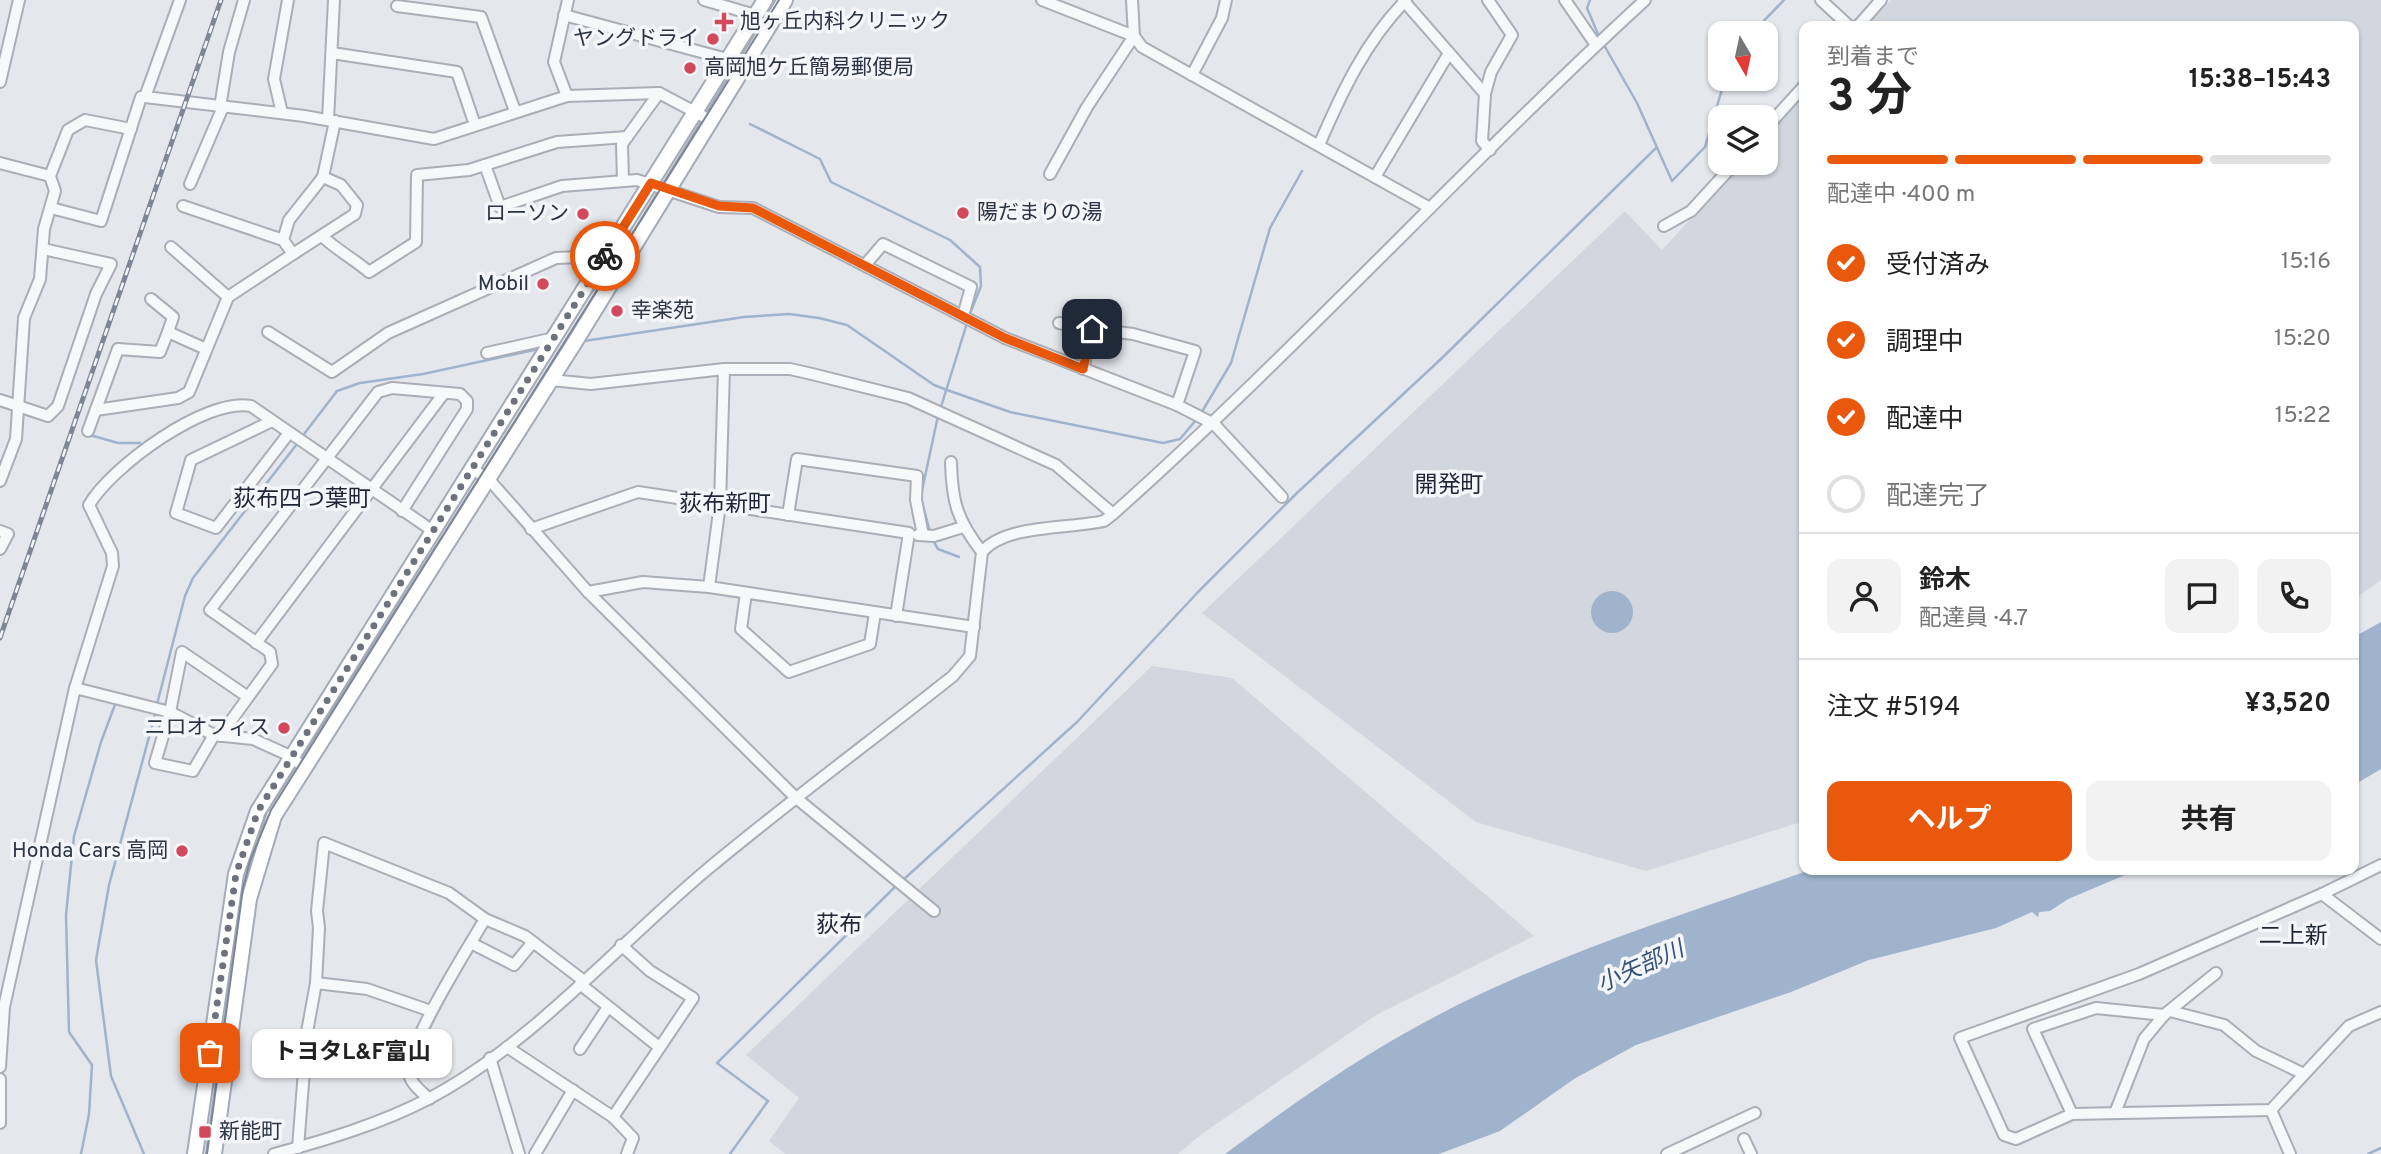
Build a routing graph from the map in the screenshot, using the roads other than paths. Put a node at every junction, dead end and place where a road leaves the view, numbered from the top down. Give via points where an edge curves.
1 (19, 0) edge
2 (180, 0) edge
3 (244, 0) edge
4 (288, 0) edge
5 (334, 0) edge
6 (568, 0) edge
7 (704, 0) edge
8 (765, 0) edge
9 (785, 0) edge
10 (1042, 0) edge
11 (1132, 0) edge
12 (1226, 0) edge
13 (1405, 0) edge
14 (1488, 0) edge
15 (1565, 0) edge
16 (1645, 0) edge
17 (1821, 0) edge
18 (1881, 0) edge
19 (717, 2) edge
20 (1060, 3) edge
21 (397, 6) dead end
22 (436, 6) edge
23 (564, 15) junction
24 (755, 15) junction
25 (1844, 21) edge
26 (1862, 21) edge
27 (1134, 36) junction
28 (5, 43) edge
29 (1596, 45) junction
30 (331, 53) junction
31 (1449, 53) junction
32 (727, 60) junction
33 (1192, 75) junction
34 (0, 82) edge
35 (1799, 92) edge
36 (659, 93) junction
37 (1485, 94) junction
38 (567, 96) junction
39 (141, 97) dead end
40 (221, 107) junction
41 (515, 111) junction
42 (697, 112) junction
43 (282, 113) junction
44 (1778, 115) edge
45 (332, 121) junction
46 (712, 121) junction
47 (475, 125) junction
48 (131, 129) junction
49 (627, 137) junction
50 (1319, 145) junction
51 (1490, 150) junction
52 (0, 163) edge
53 (485, 165) junction
54 (1050, 174) dead end
55 (1724, 175) edge
56 (50, 176) junction
57 (323, 177) junction
58 (1375, 177) junction
59 (623, 181) junction
60 (651, 183) junction
61 (190, 184) dead end
62 (667, 190) junction
63 (183, 205) dead end
64 (51, 208) junction
65 (1430, 208) junction
66 (1664, 226) dead end
67 (322, 236) junction
68 (283, 240) junction
69 (171, 247) dead end
70 (43, 249) junction
71 (293, 254) junction
72 (605, 256) junction
73 (865, 265) junction
74 (228, 297) junction
75 (151, 299) dead end
76 (963, 316) junction
77 (1059, 323) dead end
78 (1092, 329) junction
79 (168, 332) junction
80 (268, 332) dead end
81 (554, 338) junction
82 (206, 349) junction
83 (487, 353) dead end
84 (724, 369) junction
85 (1083, 369) junction
86 (551, 380) junction
87 (444, 393) junction
88 (0, 400) edge
89 (1177, 405) junction
90 (20, 407) junction
91 (96, 410) junction
92 (272, 421) junction
93 (1214, 424) junction
94 (88, 431) dead end
95 (289, 433) junction
96 (326, 458) junction
97 (951, 462) dead end
98 (472, 468) junction
99 (487, 478) junction
100 (0, 481) edge
101 (372, 490) junction
102 (1282, 497) dead end
103 (720, 504) junction
104 (402, 511) junction
105 (1113, 514) junction
106 (788, 515) junction
107 (963, 527) junction
108 (531, 528) junction
109 (0, 531) edge
110 (433, 531) junction
111 (909, 533) junction
112 (923, 535) junction
113 (0, 549) edge
114 (982, 552) junction
115 (709, 587) junction
116 (588, 592) junction
117 (746, 593) junction
118 (875, 613) junction
119 (896, 616) junction
120 (974, 627) junction
121 (256, 643) junction
122 (75, 688) junction
123 (248, 697) junction
124 (170, 712) junction
125 (217, 736) junction
126 (289, 758) junction
127 (304, 767) junction
128 (795, 797) junction
129 (2381, 865) edge
130 (2322, 894) junction
131 (934, 911) dead end
132 (485, 919) junction
133 (2381, 939) edge
134 (533, 942) junction
135 (471, 943) junction
136 (621, 945) junction
137 (2216, 973) dead end
138 (316, 983) junction
139 (582, 983) junction
140 (608, 1007) junction
141 (431, 1011) junction
142 (2381, 1012) edge
143 (2167, 1013) junction
144 (507, 1047) junction
145 (659, 1047) junction
146 (580, 1049) dead end
147 (490, 1058) junction
148 (0, 1067) edge
149 (2304, 1074) junction
150 (0, 1079) edge
151 (573, 1090) junction
152 (429, 1098) junction
153 (2271, 1110) junction
154 (1755, 1113) dead end
155 (2115, 1113) junction
156 (2072, 1114) junction
157 (613, 1117) junction
158 (0, 1124) edge
159 (1744, 1139) dead end
160 (320, 1141) junction
161 (298, 1147) junction
162 (195, 1154) edge
163 (214, 1154) edge
164 (274, 1154) edge
165 (319, 1154) edge
166 (519, 1154) edge
167 (535, 1154) edge
168 (626, 1154) edge
169 (1667, 1154) edge
170 (1751, 1154) edge
171 (2290, 1154) edge

1 - 28 street
2 - 40 street via 145,97
3 - 40 street via 229,52
4 - 43 street via 274,79
5 - 30 street
6 - 23 street
7 - 19 street
8 - 24 main road
9 - 46 main road
10 - 20 street
11 - 27 street
12 - 33 street via 1222,18
13 - 31 street
13 - 50 street via 1374,37 1346,82
14 - 37 street via 1512,35 1491,72
15 - 29 street
16 - 29 street
17 - 25 street
18 - 26 street
19 - 24 street
20 - 27 street
21 - 22 street
22 - 41 street via 481,17
23 - 32 street
23 - 38 street via 554,62
24 - 32 main road
27 - 33 street via 1142,47
27 - 54 street
28 - 34 street
29 - 51 street
30 - 45 street
30 - 47 street via 457,72
31 - 37 street
31 - 58 street
32 - 42 main road
33 - 50 street
35 - 44 street
36 - 38 street
36 - 42 street
36 - 49 street
37 - 51 street via 1482,141
38 - 41 street
39 - 48 street
40 - 43 street
40 - 61 street
41 - 47 street
42 - 46 street
42 - 60 main road
43 - 45 street
45 - 47 street via 434,139
45 - 57 street
46 - 62 main road
48 - 56 street via 85,120 68,130
48 - 64 street via 101,221
49 - 53 street via 557,142
49 - 59 street via 622,144
50 - 58 street
51 - 65 street
52 - 56 street
53 - 59 street via 500,207 562,186
53 - 67 street via 417,175 416,242 369,272
55 - 66 street via 1691,211
56 - 64 street via 55,191
57 - 67 street via 341,184 357,205 355,214
57 - 68 street via 289,220
58 - 65 street
59 - 60 street
60 - 62 street
60 - 72 main road
62 - 73 street via 719,206 753,208
62 - 86 main road
63 - 68 street
64 - 70 street
65 - 93 street
67 - 71 street
68 - 71 street
69 - 74 street
70 - 90 street via 40,279 24,318
70 - 90 street via 110,264 58,407 48,416
71 - 74 street
72 - 80 street via 556,258 388,333 331,372
72 - 81 main road
73 - 76 street
73 - 76 street via 883,244 971,287
74 - 82 street
75 - 79 street via 173,317
76 - 85 street
77 - 78 street
78 - 85 street
78 - 89 street via 1133,334 1195,351
79 - 82 street
79 - 91 street via 160,352 118,349
81 - 83 street
81 - 98 main road
82 - 91 street via 189,392 178,398
84 - 86 street via 591,384
84 - 103 street
84 - 105 street via 790,369 908,398 1056,465
85 - 89 street
86 - 99 main road
87 - 96 street via 392,388 378,392
87 - 101 street
87 - 104 street via 460,394 467,409
88 - 90 street
89 - 93 street
90 - 100 street via 16,439
91 - 94 street
92 - 95 street
92 - 95 street via 191,460 176,513 216,528
92 - 122 street via 237,404 178,428 147,447 95,495 89,505 112,553 113,566
93 - 102 street
93 - 105 street
95 - 96 street
96 - 101 street
96 - 121 street via 210,610
97 - 107 street via 952,497
98 - 99 street
98 - 110 main road
99 - 108 street
99 - 127 main road via 426,581
101 - 104 street
101 - 121 street
103 - 106 street
103 - 108 street via 638,492
103 - 115 street
104 - 110 street
105 - 114 street via 1092,524 1007,535 990,542
106 - 111 street
106 - 112 street via 797,458 917,476
107 - 112 street
107 - 114 street
108 - 116 street
109 - 113 street via 8,534
110 - 126 main road
111 - 112 street
111 - 119 street
114 - 120 street
115 - 116 street via 643,582
115 - 117 street
116 - 128 street
117 - 118 street
117 - 118 street via 741,629 789,672 870,644
118 - 119 street
119 - 120 street
120 - 128 street via 970,656 953,676
121 - 123 street via 270,652 272,664
122 - 124 street
122 - 148 street via 4,1007
123 - 124 street via 182,652
123 - 125 street
124 - 125 street
124 - 125 street via 155,763 193,771
125 - 126 street via 253,740
126 - 127 street
126 - 162 main road via 258,811 236,874
127 - 163 main road via 274,816 255,873
128 - 131 street
128 - 136 street
129 - 130 street
130 - 133 street
130 - 156 street via 2139,974 1960,1038 2009,1139
132 - 134 street
132 - 135 street
132 - 138 street via 449,893 324,843
134 - 135 street via 514,965
134 - 139 street
135 - 141 street
136 - 139 street
136 - 145 street via 650,971 693,998
137 - 143 street
138 - 141 street via 367,989
138 - 161 street via 307,1032
139 - 140 street
139 - 144 street
140 - 145 street
140 - 146 street
141 - 152 street via 408,1071 411,1081
142 - 149 street via 2349,1026
143 - 149 street via 2224,1025 2256,1051
143 - 155 street via 2144,1039
143 - 156 street via 2096,1008 2033,1029
144 - 147 street
144 - 151 street
145 - 157 street
147 - 152 street
147 - 166 street
149 - 153 street
150 - 158 street
151 - 157 street
151 - 167 street
152 - 160 street
153 - 155 street
153 - 171 street
154 - 169 street
155 - 156 street
157 - 168 street via 633,1138
159 - 170 street
160 - 161 street
160 - 165 street
161 - 164 street

